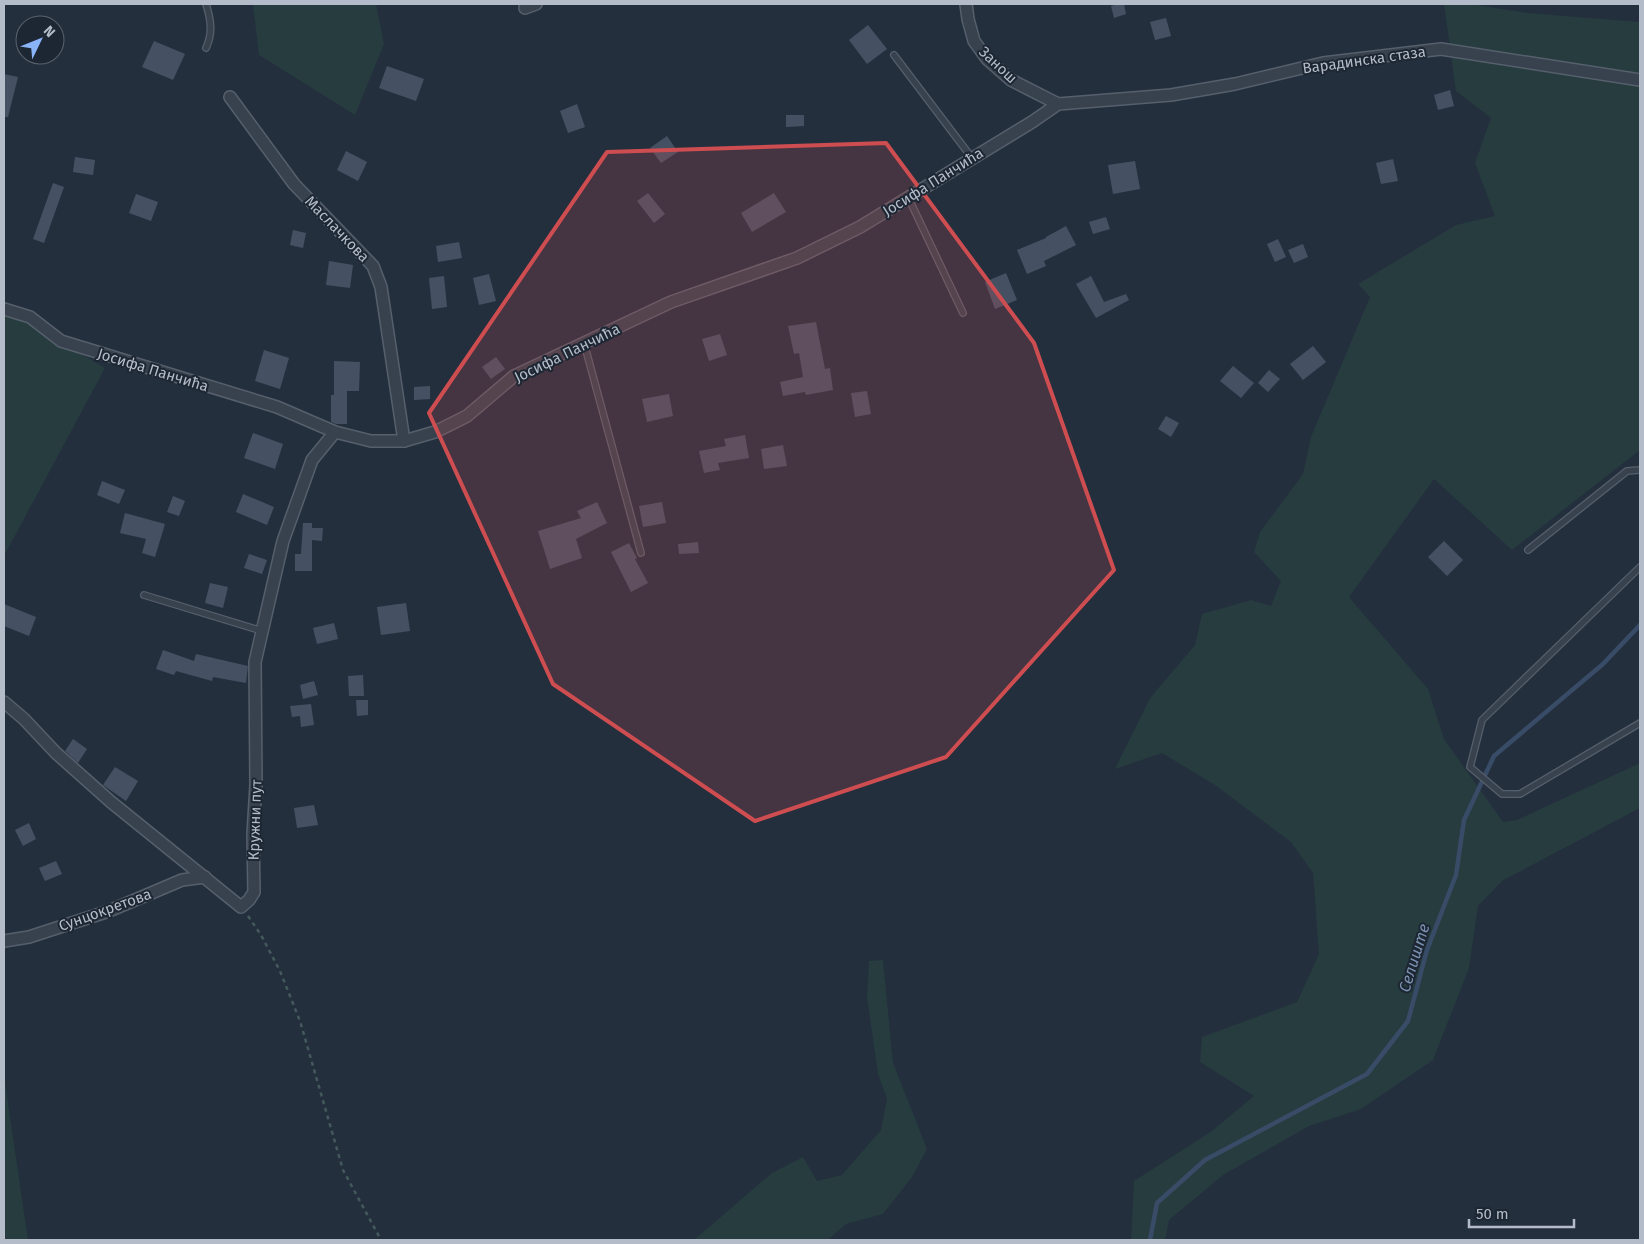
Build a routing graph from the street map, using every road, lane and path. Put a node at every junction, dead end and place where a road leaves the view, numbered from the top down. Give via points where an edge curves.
1 (206, 4) edge
2 (966, 4) edge
3 (206, 48) dead end
4 (894, 55) dead end
5 (1640, 80) edge
6 (230, 97) dead end
7 (1058, 104) junction
8 (972, 158) junction
9 (908, 197) junction
10 (4, 309) edge
11 (963, 313) dead end
12 (584, 343) junction
13 (335, 432) junction
14 (404, 441) junction
15 (1640, 470) edge
16 (1528, 550) dead end
17 (641, 553) dead end
18 (1640, 567) edge
19 (144, 595) dead end
20 (262, 631) junction
21 (4, 702) edge
22 (1640, 723) edge
23 (205, 877) junction
24 (241, 907) junction
25 (4, 941) edge
26 (381, 1240) edge

1 - 3 lane via 211,20
2 - 7 street, Занош via 974,41 987,59 1011,80
4 - 8 lane
5 - 7 street, Варадинска стаза via 1441,49 1323,63 1171,95
6 - 14 street, Маслачкова via 294,184 373,266 381,287
7 - 8 street, Јосифа Панчића
8 - 9 street, Јосифа Панчића
9 - 11 lane
9 - 12 street, Јосифа Панчића via 860,227 798,258 671,302
10 - 13 street, Јосифа Панчића via 30,317 61,342 278,407
12 - 14 street, Јосифа Панчића via 514,376 467,416 435,432
12 - 17 lane
13 - 14 street, Јосифа Панчића via 371,441
13 - 20 street, Кружни пут via 312,460 283,541
15 - 16 lane via 1627,471
18 - 22 lane via 1482,720 1470,767 1502,794 1520,794
19 - 20 lane
20 - 24 street, Кружни пут via 255,662 254,892
21 - 23 street via 111,802
23 - 24 street
23 - 25 street, Сунцокретова via 182,880 109,911 28,937
24 - 26 path via 261,935 280,971 300,1021 343,1170

